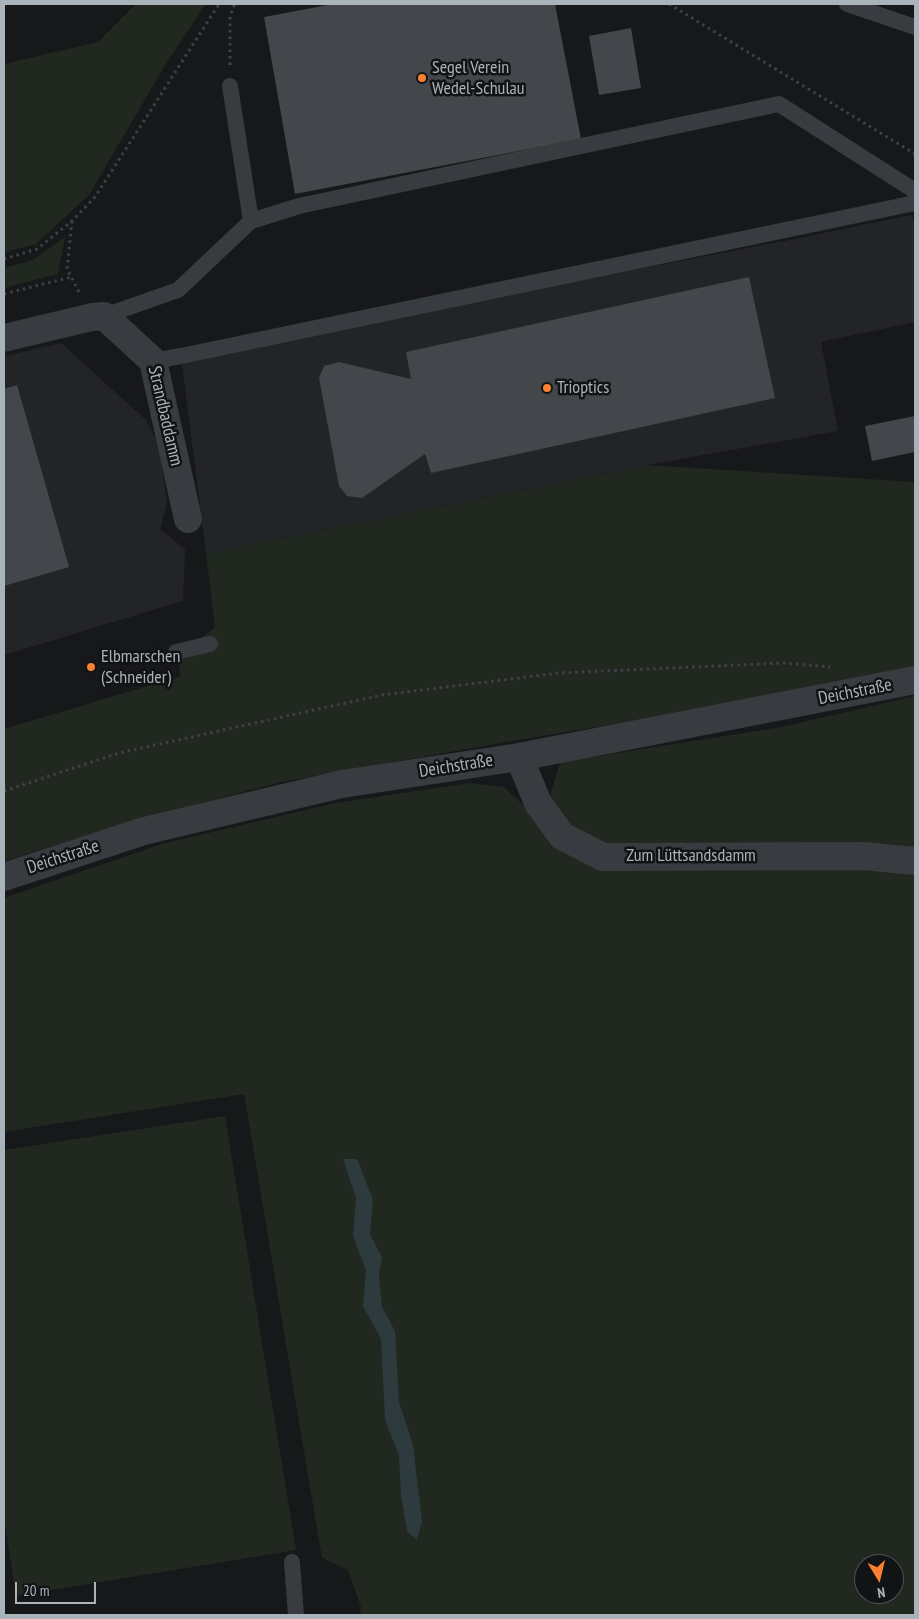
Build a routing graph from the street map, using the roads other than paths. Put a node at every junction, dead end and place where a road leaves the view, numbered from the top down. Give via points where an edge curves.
1 (847, 4) edge
2 (915, 28) edge
3 (230, 86) road end
4 (915, 191) edge
5 (915, 203) edge
6 (251, 221) junction
7 (98, 317) junction
8 (4, 338) edge
9 (153, 361) junction
10 (188, 519) dead end
11 (210, 644) dead end
12 (176, 652) dead end
13 (915, 680) edge
14 (519, 757) junction
15 (915, 861) edge
16 (4, 877) edge
17 (292, 1562) dead end
18 (296, 1615) edge

1 - 2 lane
3 - 6 lane
4 - 6 lane via 779,104 299,206
5 - 9 lane
6 - 7 lane via 178,290
7 - 8 street
7 - 9 street, Strandbaddamm
9 - 10 street, Strandbaddamm
11 - 12 lane
13 - 14 street, Deichstraße
14 - 15 street, Zum Lüttsandsdamm via 538,803 562,836 603,856 863,856
14 - 16 street, Deichstraße via 342,784 144,831
17 - 18 lane

